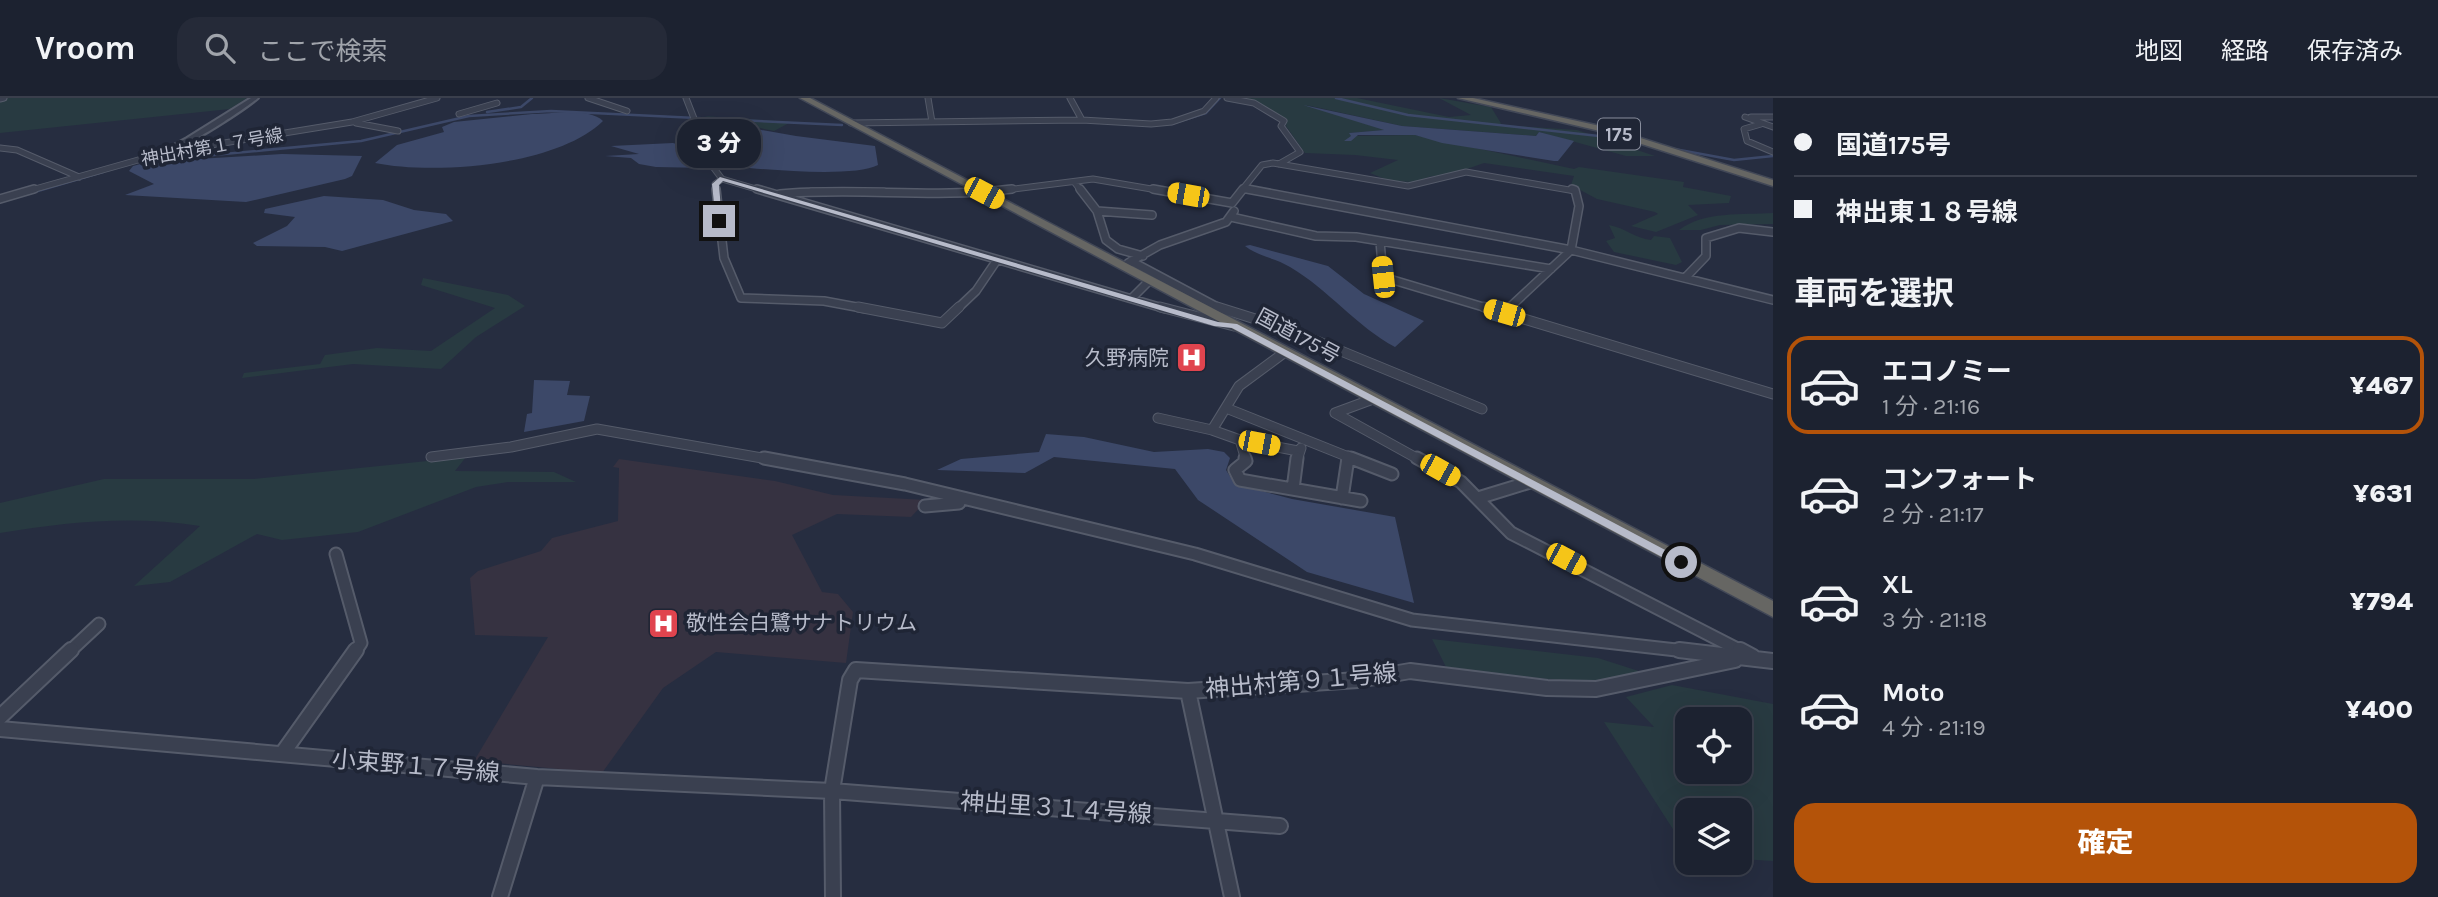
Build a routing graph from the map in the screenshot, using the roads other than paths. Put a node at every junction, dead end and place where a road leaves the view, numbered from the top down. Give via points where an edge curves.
1 (255, 98) edge
2 (412, 98) edge
3 (437, 98) edge
4 (588, 98) edge
5 (686, 98) edge
6 (804, 98) edge
7 (929, 98) edge
8 (1070, 98) edge
9 (1216, 98) edge
10 (1230, 98) edge
11 (1462, 98) edge
12 (498, 103) dead end
13 (373, 110) junction
14 (627, 111) dead end
15 (386, 113) junction
16 (458, 114) dead end
17 (1773, 117) edge
18 (1082, 120) junction
19 (352, 122) junction
20 (932, 122) junction
21 (851, 123) junction
22 (1761, 124) junction
23 (1773, 127) edge
24 (312, 129) junction
25 (398, 131) dead end
26 (0, 148) edge
27 (1773, 152) edge
28 (163, 153) junction
29 (1279, 164) junction
30 (78, 177) junction
31 (87, 179) dead end
32 (722, 179) junction
33 (1075, 183) junction
34 (1773, 183) edge
35 (1245, 188) junction
36 (984, 193) junction
37 (775, 195) junction
38 (0, 199) edge
39 (1232, 203) junction
40 (1097, 211) junction
41 (1152, 215) dead end
42 (1231, 217) junction
43 (1773, 232) edge
44 (1380, 241) junction
45 (1571, 250) junction
46 (1143, 256) junction
47 (997, 260) junction
48 (1127, 264) junction
49 (1551, 269) junction
50 (1685, 278) junction
51 (1149, 281) junction
52 (1132, 298) junction
53 (1773, 300) edge
54 (1504, 313) junction
55 (1234, 326) junction
56 (1284, 352) junction
57 (1773, 394) edge
58 (1373, 399) junction
59 (1226, 408) junction
60 (1482, 409) dead end
61 (1158, 418) dead end
62 (1212, 430) junction
63 (1240, 440) junction
64 (1309, 441) junction
65 (1298, 451) junction
66 (1348, 456) junction
67 (431, 457) dead end
68 (1392, 474) dead end
69 (1530, 482) junction
70 (1293, 489) junction
71 (1342, 498) junction
72 (1478, 498) junction
73 (1361, 501) dead end
74 (969, 502) junction
75 (925, 506) dead end
76 (336, 554) dead end
77 (1773, 610) edge
78 (99, 624) dead end
79 (1742, 659) junction
80 (1759, 660) junction
81 (1773, 661) edge
82 (1188, 691) junction
83 (0, 718) edge
84 (0, 729) edge
85 (282, 754) junction
86 (537, 777) junction
87 (832, 791) junction
88 (1216, 821) junction
89 (1280, 826) dead end
90 (500, 897) edge
91 (833, 897) edge
92 (1232, 897) edge

1 - 28 street
2 - 13 street
3 - 15 street, 神出村第１７号線
4 - 14 street
5 - 32 street
6 - 21 highway, 国道175号
7 - 20 street
8 - 18 street
9 - 18 street via 1204,111 1172,122
10 - 29 street via 1254,103 1284,121 1281,126 1300,152
11 - 34 highway, 175 via 1618,134
12 - 16 street
13 - 15 street, 神出村第１７号線
13 - 24 street
15 - 19 street, 神出村第１７号線
17 - 22 street via 1745,117
18 - 20 street
19 - 24 street, 神出村第１７号線
19 - 25 street
20 - 21 street
21 - 36 highway, 国道175号
22 - 23 street
22 - 27 street via 1744,130 1746,141
24 - 28 street, 神出村第１７号線
26 - 30 street via 17,150
28 - 30 street, 神出村第１７号線
29 - 35 street via 1262,165
29 - 45 street via 1408,186 1466,172 1567,186 1575,190 1579,206
30 - 31 street
30 - 38 street, 神出村第１７号線
32 - 37 street
32 - 47 street via 715,184 722,257 741,298 824,300 942,323 976,291
33 - 36 street
33 - 39 street via 1102,180
33 - 40 street
35 - 39 street
35 - 45 street
36 - 37 street via 824,190
36 - 48 highway, 国道175号
37 - 47 street
39 - 42 street via 1236,209
40 - 41 street
40 - 46 street via 1106,240
42 - 44 street via 1316,236
42 - 46 street
43 - 50 street via 1745,226 1715,233 1706,238 1706,256
44 - 49 street
44 - 54 street via 1383,277
45 - 49 street
45 - 50 street
46 - 48 street
47 - 52 street
48 - 51 highway, 国道175号
48 - 60 street via 1228,313 1290,330
49 - 54 street
50 - 53 street
51 - 52 street
51 - 55 highway, 国道175号
52 - 55 street
54 - 57 street
55 - 56 highway, 国道175号
56 - 58 highway, 国道175号
56 - 59 street via 1239,386
58 - 69 highway, 国道175号
58 - 72 street via 1335,413 1461,482
59 - 62 street
59 - 64 street
61 - 62 street
62 - 63 street
63 - 65 street
63 - 70 street via 1246,461 1235,470 1240,480
64 - 65 street
64 - 66 street
65 - 70 street
66 - 68 street
66 - 71 street
67 - 74 street via 597,429 905,484
69 - 72 street
69 - 77 highway, 国道175号
70 - 71 street
71 - 73 street
72 - 80 street via 1511,533
74 - 75 street
74 - 79 street via 1195,554 1412,620
76 - 85 street via 361,643
78 - 83 street
79 - 80 street
79 - 82 street, 神出村第９１号線 via 1596,689 1547,688 1410,671 1358,680
80 - 81 street
82 - 87 street, 神出村第９１号線 via 856,670 850,680
82 - 88 street
84 - 85 street, 小束野１７号線
85 - 86 street, 小束野１７号線
86 - 87 street, 小束野１７号線
86 - 90 street
87 - 88 street, 神出里３１４号線
87 - 91 street
88 - 89 street, 神出里３１４号線
88 - 92 street

